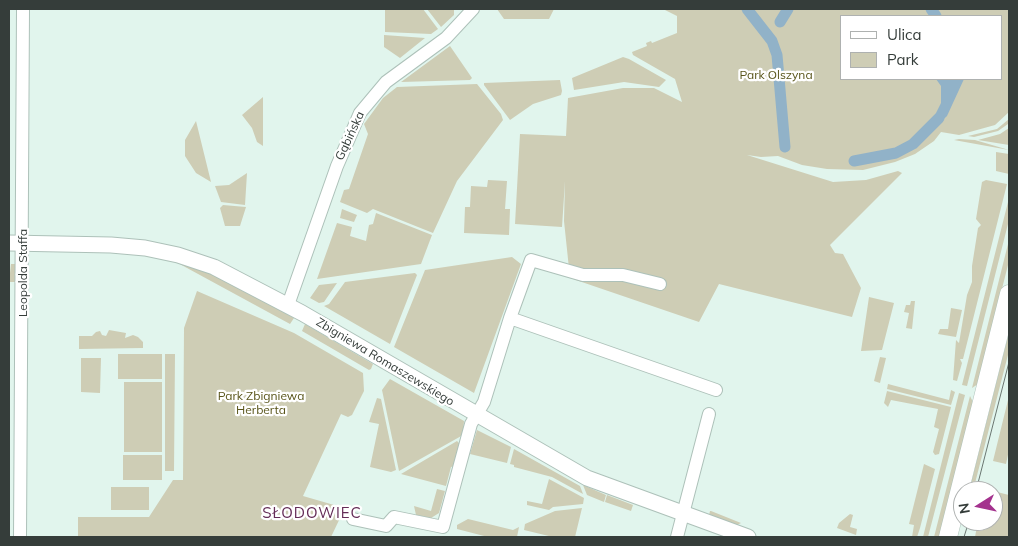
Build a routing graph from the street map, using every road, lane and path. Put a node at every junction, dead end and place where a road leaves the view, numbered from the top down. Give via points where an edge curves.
1 (22, 9) edge
2 (473, 9) edge
3 (16, 243) edge
4 (660, 284) dead end
5 (1009, 294) edge
6 (288, 305) junction
7 (510, 318) junction
8 (716, 390) dead end
9 (709, 414) dead end
10 (476, 415) junction
11 (682, 514) junction
12 (354, 519) dead end
13 (17, 529) edge
14 (677, 537) edge
15 (748, 537) edge
16 (948, 537) edge

1 - 3 street, Leopolda Staffa
2 - 6 street, Gąbińska via 446,38 386,82 360,114 337,166
3 - 6 street, Zbigniewa Romaszewskiego via 111,245 178,255 238,277
3 - 13 street, Leopolda Staffa
4 - 7 street via 623,275 582,275 530,260
5 - 16 main road
6 - 10 street, Zbigniewa Romaszewskiego
7 - 8 street
7 - 10 street via 484,402
9 - 11 street
10 - 11 street, Zbigniewa Romaszewskiego via 587,478
10 - 12 street via 443,528 394,516 386,526
11 - 14 street
11 - 15 street, Zbigniewa Romaszewskiego

